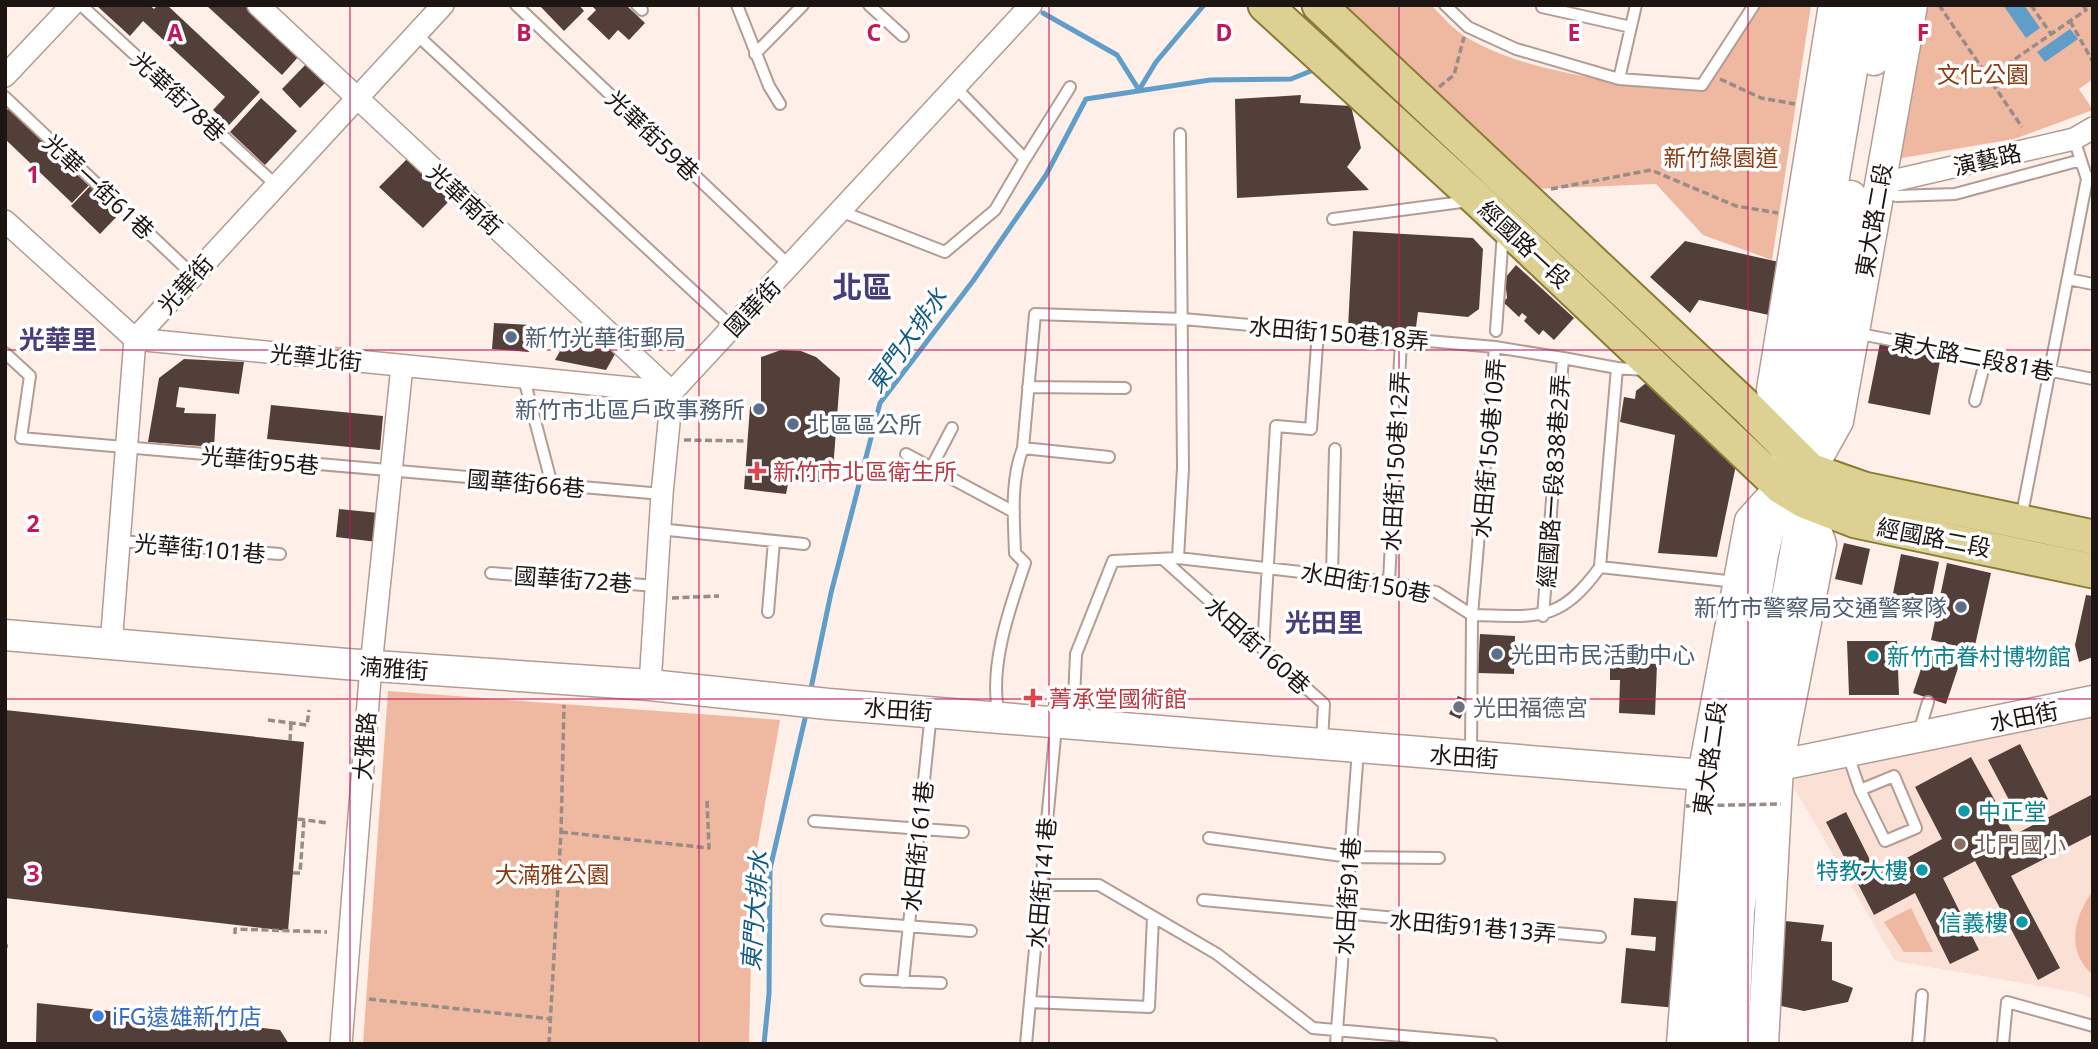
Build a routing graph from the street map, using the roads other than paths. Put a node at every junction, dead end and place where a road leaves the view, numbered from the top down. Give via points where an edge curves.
1 (72, 5) edge
2 (81, 5) edge
3 (258, 5) edge
4 (443, 5) edge
5 (516, 5) edge
6 (737, 5) edge
7 (803, 5) edge
8 (869, 5) edge
9 (1031, 5) edge
10 (1265, 5) edge
11 (1319, 5) edge
12 (1445, 5) edge
13 (1636, 5) edge
14 (1754, 5) edge
15 (1834, 5) edge
16 (1863, 5) edge
17 (1884, 5) edge
18 (1912, 5) edge
19 (1542, 7) edge
20 (1631, 27) junction
21 (416, 34) junction
22 (904, 36) dead end
23 (755, 54) junction
24 (5, 76) edge
25 (1619, 79) junction
26 (1070, 87) dead end
27 (955, 88) junction
28 (5, 97) edge
29 (358, 99) junction
30 (780, 104) dead end
31 (2093, 128) edge
32 (1180, 134) dead end
33 (2074, 139) junction
34 (1025, 159) junction
35 (2081, 160) junction
36 (2090, 178) edge
37 (1880, 184) junction
38 (277, 186) junction
39 (1478, 200) junction
40 (840, 211) junction
41 (2080, 216) junction
42 (1333, 219) dead end
43 (2093, 219) edge
44 (5, 221) edge
45 (1504, 224) junction
46 (790, 266) junction
47 (193, 275) junction
48 (2068, 279) junction
49 (2093, 284) edge
50 (1183, 319) junction
51 (732, 327) junction
52 (1318, 331) junction
53 (1496, 331) dead end
54 (1854, 332) junction
55 (135, 339) junction
56 (1401, 340) junction
57 (1495, 347) junction
58 (5, 353) edge
59 (1563, 358) junction
60 (1986, 358) junction
61 (402, 366) junction
62 (1617, 368) junction
63 (1658, 371) junction
64 (2050, 371) junction
65 (524, 379) junction
66 (2093, 379) edge
67 (1028, 387) junction
68 (1125, 388) dead end
69 (672, 393) junction
70 (1975, 401) dead end
71 (952, 428) dead end
72 (1023, 448) junction
73 (129, 449) junction
74 (1335, 449) dead end
75 (905, 454) dead end
76 (1109, 457) dead end
77 (931, 468) junction
78 (391, 471) junction
79 (1796, 477) junction
80 (552, 485) junction
81 (662, 494) junction
82 (1014, 512) junction
83 (2021, 522) junction
84 (659, 529) junction
85 (2093, 537) edge
86 (120, 541) junction
87 (774, 541) junction
88 (804, 544) dead end
89 (280, 554) dead end
90 (1178, 558) junction
91 (1163, 559) junction
92 (1113, 561) joint
93 (1266, 566) junction
94 (1600, 568) junction
95 (2093, 571) edge
96 (491, 573) dead end
97 (1332, 575) junction
98 (1389, 582) junction
99 (1740, 582) junction
100 (656, 592) junction
101 (768, 612) dead end
102 (1472, 615) junction
103 (1543, 616) junction
104 (5, 635) edge
105 (111, 645) junction
106 (1263, 649) junction
107 (371, 666) junction
108 (650, 685) junction
109 (782, 699) joint
110 (2093, 701) edge
111 (1928, 702) dead end
112 (931, 711) junction
113 (1000, 718) junction
114 (1065, 723) junction
115 (1918, 738) junction
116 (1321, 744) junction
117 (1359, 747) junction
118 (1847, 752) junction
119 (1471, 756) junction
120 (1742, 771) junction
121 (1860, 790) junction
122 (814, 821) dead end
123 (919, 829) junction
124 (963, 832) dead end
125 (1209, 838) dead end
126 (1350, 857) junction
127 (1439, 858) dead end
128 (1041, 885) junction
129 (1203, 900) dead end
130 (1345, 915) junction
131 (1153, 917) junction
132 (827, 920) dead end
133 (909, 926) junction
134 (971, 931) dead end
135 (1600, 937) dead end
136 (866, 980) dead end
137 (903, 982) junction
138 (941, 983) dead end
139 (1922, 995) dead end
140 (1030, 1002) junction
141 (2093, 1026) edge
142 (1336, 1029) junction
143 (341, 1044) edge
144 (1026, 1044) edge
145 (1336, 1044) edge
146 (1492, 1044) edge
147 (1682, 1044) edge
148 (1708, 1044) edge
149 (1732, 1044) edge
150 (1763, 1044) edge
151 (1918, 1044) edge
152 (2003, 1044) edge

1 - 24 street
2 - 38 lane, 光華街78巷
3 - 29 street, 光華南街
4 - 21 street, 光華街
5 - 46 lane, 光華街59巷
6 - 23 lane
7 - 23 lane
8 - 22 lane
9 - 27 street, 國華街
10 - 39 main road, 經國路一段
11 - 79 main road, 經國路一段 via 1751,411
12 - 25 lane via 1468,27 1516,49
13 - 20 lane
14 - 25 lane via 1702,85
15 - 79 street, 東大路二段 via 1772,390
16 - 79 street, 東大路二段
17 - 79 street, 東大路二段
18 - 37 street, 東大路二段
19 - 20 lane
20 - 25 lane
21 - 29 street, 光華街
21 - 51 lane
23 - 30 lane
26 - 34 lane
27 - 34 lane
27 - 40 street, 國華街
28 - 47 lane, 光華一街61巷
29 - 38 street, 光華街
29 - 69 street, 光華南街
31 - 33 street, 演藝路
32 - 50 lane
33 - 35 lane
33 - 37 street, 演藝路
34 - 40 lane via 995,210 945,253
35 - 36 lane
35 - 37 lane via 1955,194 1896,196
36 - 41 lane
37 - 54 street, 東大路二段
38 - 47 street, 光華街
39 - 42 lane
39 - 45 main road, 經國路一段
40 - 46 street, 國華街
41 - 43 lane
41 - 48 lane
44 - 55 street
45 - 53 lane
45 - 63 main road, 經國路一段
46 - 51 street, 國華街
47 - 55 street, 光華街
48 - 49 lane
48 - 64 lane
50 - 52 lane, 水田街150巷18弄
50 - 67 lane, 水田街150巷18弄 via 1035,314
50 - 90 lane
51 - 69 street, 國華街
52 - 56 lane, 水田街150巷18弄
52 - 93 lane via 1311,429 1276,426
54 - 60 lane, 東大路二段81巷
54 - 79 street, 東大路二段 via 1838,421
55 - 61 street, 光華北街
55 - 73 street
56 - 57 lane, 水田街150巷18弄
56 - 98 lane, 水田街150巷12弄
57 - 59 lane, 水田街150巷10弄
57 - 102 lane, 水田街150巷10弄
58 - 73 lane, 光華街95巷 via 30,376 21,438
59 - 62 lane, 經國路一段838巷2弄
59 - 103 lane, 經國路一段838巷2弄
60 - 64 lane, 東大路二段81巷
60 - 70 lane
61 - 65 street, 光華北街
61 - 78 street, 大雅路
62 - 63 lane, 經國路一段838巷2弄
62 - 94 lane
63 - 79 main road, 經國路一段
64 - 66 lane, 東大路二段81巷
64 - 83 lane
65 - 69 street, 光華北街
65 - 80 lane
67 - 68 lane
67 - 72 lane
69 - 81 street
71 - 77 lane
72 - 76 lane
72 - 82 lane via 1016,466
73 - 78 lane, 光華街95巷
73 - 86 street
74 - 97 lane
75 - 77 lane
77 - 82 lane
78 - 80 lane, 國華街66巷
78 - 107 street, 大雅路
79 - 83 main road, 經國路二段
79 - 95 main road, 經國路二段 via 1856,521
79 - 99 street, 東大路二段 via 1749,521
79 - 120 street, 東大路二段 via 1763,554
79 - 120 street, 東大路二段 via 1821,544
80 - 81 lane, 國華街66巷
81 - 84 street
82 - 113 lane via 1015,553 1025,563 1006,618 995,698
83 - 85 main road, 經國路二段
84 - 87 lane
84 - 100 street
86 - 89 lane, 光華街101巷
86 - 105 street
87 - 88 lane
87 - 101 lane
90 - 91 lane, 水田街150巷
90 - 93 lane, 水田街150巷
91 - 92 lane, 水田街150巷
91 - 106 lane, 水田街160巷
92 - 114 lane, 水田街141巷 via 1076,654
93 - 97 lane, 水田街150巷
93 - 106 lane
94 - 99 lane
94 - 103 lane via 1580,595
96 - 100 lane, 國華街72巷
97 - 98 lane, 水田街150巷
98 - 102 lane, 水田街150巷 via 1436,592
99 - 120 street, 東大路二段
100 - 108 street
102 - 103 lane
102 - 119 lane
104 - 105 street, 湳雅街
105 - 107 street, 湳雅街
106 - 116 lane, 水田街160巷 via 1324,704
107 - 108 street, 湳雅街
107 - 143 street, 大雅路
108 - 109 street, 湳雅街
109 - 112 street, 水田街
110 - 115 street, 水田街
111 - 115 lane
112 - 113 street, 水田街
112 - 123 lane, 水田街161巷
113 - 114 street, 水田街
114 - 116 street, 水田街
114 - 128 lane, 水田街141巷
115 - 118 street, 水田街
116 - 117 street, 水田街
117 - 119 street, 水田街
117 - 126 lane, 水田街91巷
118 - 120 street, 水田街
118 - 121 lane
119 - 120 street, 水田街
120 - 147 street, 東大路二段
120 - 148 street, 東大路二段
120 - 149 street, 東大路二段
120 - 150 street, 東大路二段
121 - 121 lane via 1885,841 1916,828 1894,776
122 - 123 lane
123 - 124 lane
123 - 133 lane, 水田街161巷
125 - 126 lane
126 - 127 lane
126 - 130 lane, 水田街91巷
128 - 131 lane via 1099,884
128 - 140 lane, 水田街141巷
129 - 130 lane, 水田街91巷13弄
130 - 135 lane, 水田街91巷13弄
130 - 142 lane, 水田街91巷
131 - 140 lane via 1149,1007
131 - 142 lane via 1217,954 1312,1028
132 - 133 lane
133 - 134 lane
133 - 137 lane, 水田街161巷
136 - 137 lane
137 - 138 lane
139 - 151 lane
140 - 144 lane, 水田街141巷
141 - 152 lane via 2007,1002
142 - 145 lane, 水田街91巷
142 - 146 lane

